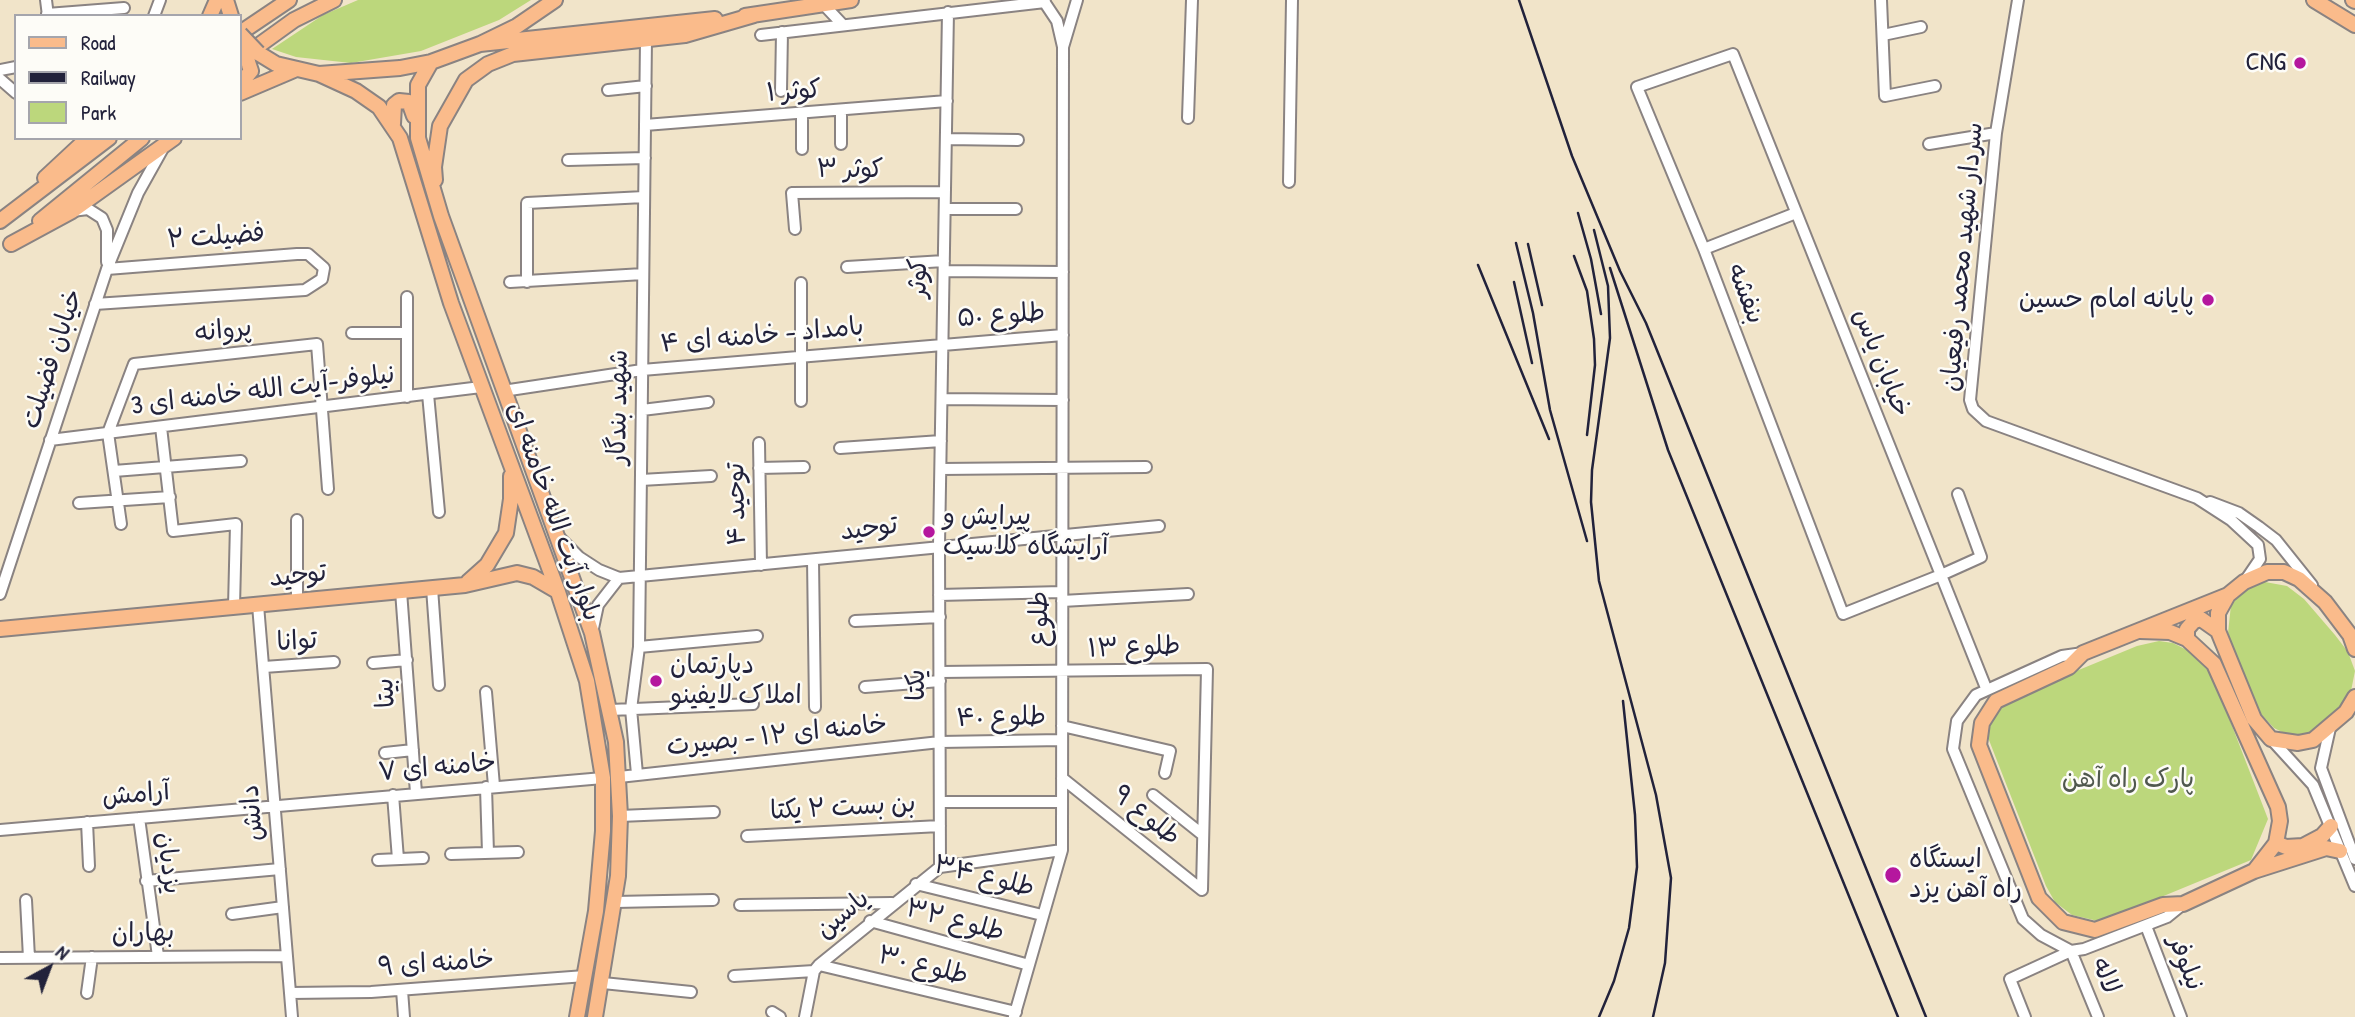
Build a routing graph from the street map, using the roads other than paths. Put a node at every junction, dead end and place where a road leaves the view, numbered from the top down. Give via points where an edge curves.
1 (289, 0) edge
2 (334, 0) edge
3 (555, 0) edge
4 (851, 0) edge
5 (1077, 0) edge
6 (1192, 0) edge
7 (1292, 0) edge
8 (1881, 0) edge
9 (2018, 0) edge
10 (2314, 0) edge
11 (1044, 1) edge
12 (825, 6) junction
13 (124, 8) dead end
14 (948, 12) junction
15 (59, 14) edge
16 (754, 15) junction
17 (842, 24) junction
18 (2355, 25) edge
19 (1921, 27) dead end
20 (242, 32) edge
21 (782, 32) junction
22 (568, 35) junction
23 (761, 35) dead end
24 (1883, 35) junction
25 (646, 39) junction
26 (480, 44) junction
27 (590, 45) junction
28 (1063, 47) junction
29 (1733, 54) joint
30 (246, 57) edge
31 (431, 62) junction
32 (294, 70) junction
33 (319, 74) junction
34 (0, 79) edge
35 (242, 82) edge
36 (646, 86) junction
37 (1935, 86) dead end
38 (607, 90) dead end
39 (14, 91) edge
40 (781, 91) dead end
41 (242, 92) edge
42 (947, 101) junction
43 (841, 111) junction
44 (802, 114) junction
45 (1188, 118) dead end
46 (415, 121) junction
47 (393, 124) junction
48 (645, 125) junction
49 (1996, 133) junction
50 (946, 139) junction
51 (86, 140) edge
52 (106, 140) edge
53 (140, 140) edge
54 (1018, 140) dead end
55 (170, 141) edge
56 (841, 144) dead end
57 (1929, 144) dead end
58 (802, 149) dead end
59 (645, 158) junction
60 (568, 160) dead end
61 (1289, 182) dead end
62 (945, 192) junction
63 (644, 197) junction
64 (945, 209) junction
65 (1016, 209) dead end
66 (72, 211) junction
67 (1796, 213) junction
68 (440, 216) junction
69 (0, 220) edge
70 (795, 229) dead end
71 (5, 249) edge
72 (1704, 249) junction
73 (944, 266) junction
74 (847, 267) dead end
75 (107, 269) junction
76 (1063, 272) junction
77 (643, 274) junction
78 (510, 282) dead end
79 (527, 282) junction
80 (801, 283) dead end
81 (407, 297) dead end
82 (95, 304) junction
83 (352, 333) dead end
84 (407, 333) junction
85 (1063, 335) junction
86 (943, 343) junction
87 (803, 355) junction
88 (642, 370) junction
89 (481, 387) junction
90 (503, 391) junction
91 (428, 394) junction
92 (407, 397) junction
93 (942, 399) junction
94 (1063, 400) junction
95 (801, 401) dead end
96 (708, 402) dead end
97 (322, 407) junction
98 (642, 410) junction
99 (161, 427) junction
100 (108, 433) junction
101 (50, 440) junction
102 (941, 441) junction
103 (759, 443) dead end
104 (840, 447) dead end
105 (241, 461) dead end
106 (510, 464) junction
107 (166, 466) junction
108 (804, 467) dead end
109 (1146, 467) dead end
110 (759, 468) junction
111 (1062, 468) junction
112 (941, 469) junction
113 (114, 471) junction
114 (711, 476) dead end
115 (641, 480) junction
116 (328, 489) dead end
117 (1958, 494) dead end
118 (170, 496) junction
119 (2197, 498) junction
120 (118, 501) junction
121 (79, 503) dead end
122 (439, 512) dead end
123 (297, 520) dead end
124 (121, 524) dead end
125 (1159, 526) dead end
126 (1062, 533) junction
127 (556, 534) junction
128 (939, 545) junction
129 (813, 560) junction
130 (761, 565) junction
131 (640, 575) junction
132 (1941, 575) junction
133 (619, 578) junction
134 (2244, 582) junction
135 (465, 585) junction
136 (432, 588) junction
137 (401, 591) junction
138 (558, 592) junction
139 (0, 594) edge
140 (1188, 594) dead end
141 (939, 595) junction
142 (2228, 595) junction
143 (1062, 597) junction
144 (297, 601) junction
145 (2325, 602) junction
146 (258, 604) junction
147 (234, 607) junction
148 (940, 617) junction
149 (855, 621) dead end
150 (0, 629) edge
151 (2134, 631) junction
152 (2218, 631) junction
153 (592, 633) junction
154 (757, 636) dead end
155 (2187, 639) junction
156 (2353, 641) edge
157 (639, 647) junction
158 (2083, 653) junction
159 (407, 660) junction
160 (334, 662) dead end
161 (373, 663) dead end
162 (264, 667) junction
163 (1062, 673) junction
164 (940, 677) junction
165 (439, 685) dead end
166 (865, 687) dead end
167 (1986, 688) junction
168 (486, 692) dead end
169 (2355, 697) edge
170 (753, 704) dead end
171 (814, 707) dead end
172 (631, 709) junction
173 (610, 710) junction
174 (2350, 710) edge
175 (1062, 726) junction
176 (2330, 728) junction
177 (2271, 739) junction
178 (1062, 740) junction
179 (940, 742) junction
180 (413, 751) junction
181 (385, 753) dead end
182 (1165, 773) dead end
183 (637, 774) junction
184 (619, 777) junction
185 (603, 778) junction
186 (1062, 778) junction
187 (490, 786) junction
188 (416, 793) junction
189 (393, 795) junction
190 (1153, 795) dead end
191 (940, 802) junction
192 (1062, 802) junction
193 (275, 806) junction
194 (714, 812) dead end
195 (620, 816) junction
196 (139, 818) junction
197 (88, 822) junction
198 (940, 825) junction
199 (2330, 826) junction
200 (0, 830) edge
201 (1203, 835) junction
202 (747, 836) dead end
203 (2276, 843) junction
204 (1062, 850) junction
205 (2340, 851) junction
206 (518, 852) dead end
207 (488, 853) junction
208 (452, 855) dead end
209 (423, 858) dead end
210 (398, 859) junction
211 (2355, 859) edge
212 (378, 860) dead end
213 (89, 866) dead end
214 (940, 867) junction
215 (280, 869) junction
216 (2254, 871) junction
217 (146, 881) junction
218 (916, 884) junction
219 (2355, 886) edge
220 (26, 900) dead end
221 (713, 900) dead end
222 (615, 902) junction
223 (891, 903) junction
224 (2183, 904) junction
225 (740, 905) dead end
226 (283, 907) junction
227 (232, 914) dead end
228 (1042, 915) junction
229 (870, 921) junction
230 (2146, 926) junction
231 (2071, 951) junction
232 (158, 956) junction
233 (287, 956) junction
234 (92, 957) junction
235 (0, 958) edge
236 (29, 958) junction
237 (1029, 965) junction
238 (817, 968) junction
239 (585, 976) junction
240 (734, 976) dead end
241 (603, 983) junction
242 (402, 990) junction
243 (691, 992) dead end
244 (87, 993) dead end
245 (290, 993) junction
246 (1015, 1015) edge
247 (292, 1017) edge
248 (404, 1017) edge
249 (576, 1017) edge
250 (595, 1017) edge
251 (805, 1017) edge
252 (2025, 1017) edge
253 (2098, 1017) edge
254 (2181, 1017) edge

1 - 20 main road
2 - 30 main road via 294,20
3 - 26 main road
4 - 12 main road
5 - 28 street
6 - 45 street
7 - 61 street
8 - 24 street
9 - 49 street, سردار شهید محمد رفیعیان
10 - 18 main road
11 - 14 street
11 - 28 street via 1057,21
12 - 16 main road
12 - 17 street
13 - 15 street
14 - 17 street
14 - 42 street, کوثر
16 - 22 main road
16 - 25 main road via 685,35
17 - 21 street
19 - 24 street
21 - 23 street
21 - 40 street
22 - 26 main road
22 - 27 main road
24 - 37 street via 1885,96
25 - 27 main road
25 - 36 street, شهید بندگار
26 - 31 main road
27 - 68 main road via 513,54 466,80 440,126 435,147
28 - 76 street, طلوع
29 - 67 street, خیابان یاس
29 - 72 street, بنفشه via 1637,87
30 - 32 main road
30 - 35 main road via 251,71
31 - 33 main road via 374,72
31 - 46 main road, بلوار آیت الله خامنه ای via 418,85
32 - 33 main road
32 - 41 main road
33 - 47 main road, بلوار آیت الله خامنه ای via 368,99
34 - 39 street
36 - 38 street
36 - 48 street, شهید بندگار
42 - 43 street, کوثر ۱
42 - 50 street, کوثر
43 - 44 street, کوثر ۱
43 - 56 street
44 - 48 street, کوثر ۱
44 - 58 street
46 - 47 main road via 408,102 399,101 394,105
46 - 68 main road, بلوار آیت الله خامنه ای
47 - 89 main road, بلوار آیت الله خامنه ای
48 - 59 street, شهید بندگار
49 - 57 street
49 - 119 street, سردار شهید محمد رفیعیان via 1970,400 1973,409 1986,421
50 - 54 street
50 - 62 street, کوثر
51 - 69 main road
52 - 69 main road
53 - 71 main road
55 - 66 main road
55 - 75 street, خیابان فضیلت via 148,173
59 - 60 street
59 - 63 street, شهید بندگار
62 - 64 street, کوثر
62 - 70 street, کوثر ۳ via 792,193
63 - 77 street, شهید بندگار
63 - 79 street via 527,203
64 - 65 street
64 - 73 street, کوثر
66 - 71 main road
66 - 75 street via 88,209 102,218 107,230
67 - 72 street
67 - 132 street, خیابان یاس
68 - 90 main road, بلوار آیت الله خامنه ای
72 - 132 street, بنفشه via 1843,614
73 - 74 street
73 - 76 street
73 - 86 street, کوثر
75 - 82 street, خیابان فضیلت
75 - 82 street, فضیلت ۲ via 298,254 308,254 324,268 322,279 305,290
76 - 85 street, طلوع
77 - 79 street
77 - 88 street, شهید بندگار
78 - 79 street
80 - 87 street
81 - 84 street
82 - 101 street, خیابان فضیلت
83 - 84 street
84 - 92 street
85 - 86 street, طلوع ۵۰
85 - 94 street, طلوع
86 - 87 street, بامداد - خامنه ای ۴
86 - 93 street, کوثر
87 - 88 street, بامداد - خامنه ای ۴
87 - 95 street
88 - 90 street, بامداد - خامنه ای ۴
88 - 98 street, شهید بندگار
89 - 91 street, نیلوفر-آیت الله خامنه ای 3
89 - 106 main road, بلوار آیت الله خامنه ای
90 - 127 main road, بلوار آیت الله خامنه ای
91 - 92 street, نیلوفر-آیت الله خامنه ای 3
91 - 122 street
92 - 97 street, نیلوفر-آیت الله خامنه ای 3
93 - 94 street
93 - 102 street, کوثر
94 - 111 street, طلوع
96 - 98 street
97 - 99 street, نیلوفر-آیت الله خامنه ای 3
97 - 100 street, پروانه via 317,344 134,364
97 - 116 street
98 - 115 street, شهید بندگار
99 - 100 street, نیلوفر-آیت الله خامنه ای 3
99 - 107 street
100 - 101 street, نیلوفر-آیت الله خامنه ای 3
100 - 113 street
101 - 139 street, خیابان فضیلت
102 - 104 street
102 - 112 street, کوثر
103 - 110 street, توحید ۴
105 - 107 street
106 - 135 main road via 506,533 487,565
106 - 138 main road, بلوار آیت الله خامنه ای
107 - 113 street
107 - 118 street
108 - 110 street
109 - 111 street
110 - 130 street, توحید ۴
111 - 112 street
111 - 126 street, طلوع
112 - 128 street, کوثر
113 - 120 street
114 - 115 street
115 - 131 street, شهید بندگار
117 - 132 street via 1981,557
118 - 120 street
118 - 147 street via 173,531 236,524
119 - 134 street, سردار شهید محمد رفیعیان via 2258,545 2260,559
119 - 145 street via 2239,513 2276,540
120 - 121 street
120 - 124 street
123 - 144 street
125 - 126 street, توحید
126 - 128 street, توحید
126 - 143 street, طلوع
127 - 133 street via 579,557
127 - 153 main road, بلوار آیت الله خامنه ای
128 - 129 street, توحید
128 - 141 street, یکتا
129 - 130 street, توحید
129 - 171 street
130 - 131 street, توحید
131 - 133 street, توحید
131 - 157 street, شهید بندگار
132 - 167 street, خیابان یاس
133 - 153 street via 598,605
134 - 142 main road
134 - 145 main road via 2267,572 2284,572
135 - 136 main road, توحید
135 - 138 main road, توحید via 517,573
136 - 137 main road, توحید
136 - 165 street
137 - 144 main road, توحید
137 - 159 street, بیتا
138 - 185 main road, بلوار آیت الله خامنه ای via 587,681
140 - 143 street
141 - 143 street
141 - 148 street, یکتا
142 - 151 main road
142 - 152 main road via 2218,613
143 - 163 street, طلوع
144 - 146 main road, توحید
145 - 156 main road
146 - 147 main road, توحید
146 - 162 street, دانش
147 - 150 main road, توحید
148 - 149 street
148 - 164 street, یکتا
151 - 155 main road via 2170,632
151 - 158 main road
152 - 155 main road via 2202,619 2194,621 2187,629
152 - 177 main road via 2254,719
153 - 173 main road, بلوار آیت الله خامنه ای
154 - 157 street
155 - 203 main road via 2214,664 2278,807
157 - 172 street, شهید بندگار
158 - 167 street via 2062,656
158 - 224 main road via 2069,667 1996,701 1982,723 1979,745 2039,898 2063,922 2095,930 2163,905
159 - 161 street
159 - 180 street, بیتا
160 - 162 street, توانا
162 - 193 street, دانش
163 - 164 street, طلوع ۱۳
163 - 175 street, طلوع
163 - 201 street, طلوع ۱۳ via 1207,669
164 - 166 street, طلوع ۱۳
164 - 179 street, یکتا
167 - 231 street via 1957,721 1953,749 2023,919
168 - 187 street
169 - 174 main road
170 - 172 street
172 - 173 street
172 - 183 street, شهید بندگار
173 - 184 main road, بلوار آیت الله خامنه ای
174 - 176 main road
175 - 178 street, طلوع
175 - 182 street via 1170,751
176 - 177 main road via 2313,740 2298,743
176 - 211 street via 2320,768
177 - 199 street via 2313,785
178 - 179 street, طلوع ۴۰
178 - 186 street, طلوع
179 - 183 street, خامنه ای ۱۲ - بصیرت
179 - 191 street, یکتا
180 - 181 street
180 - 188 street, بیتا
183 - 184 street, خامنه ای ۱۲ - بصیرت
184 - 195 main road, بلوار آیت الله خامنه ای
185 - 187 street, خامنه ای ۷
185 - 239 main road, بلوار آیت الله خامنه ای via 602,869
186 - 192 street, طلوع
186 - 201 street, طلوع ۹ via 1202,890
187 - 188 street, خامنه ای ۷
187 - 207 street
188 - 189 street, خامنه ای ۷
189 - 193 street, خامنه ای ۷
189 - 210 street
190 - 201 street
191 - 192 street
191 - 198 street, یکتا
192 - 204 street, طلوع
193 - 196 street, آرامش
193 - 215 street, دانش
194 - 195 street
195 - 222 main road, بلوار آیت الله خامنه ای
196 - 197 street, آرامش
196 - 217 street, یزدیان
197 - 200 street, آرامش
197 - 213 street
198 - 202 street, بن بست ۲ یکتا
198 - 214 street, یکتا
199 - 203 main road via 2322,836 2303,845 2286,848
199 - 205 street
203 - 216 main road
204 - 214 street
204 - 228 street, طلوع
205 - 216 main road via 2326,848
205 - 219 street
206 - 207 street
207 - 208 street
209 - 210 street
210 - 212 street
214 - 218 street, یاسین
215 - 217 street
215 - 226 street, دانش
216 - 224 main road
217 - 232 street, یزدیان
218 - 223 street, یاسین
218 - 228 street, طلوع ۳۴
220 - 236 street
221 - 222 street
222 - 241 main road, بلوار آیت الله خامنه ای
223 - 225 street
223 - 229 street, یاسین
224 - 230 street
226 - 227 street
226 - 233 street, دانش
228 - 237 street, طلوع
229 - 237 street, طلوع ۳۲
229 - 238 street, یاسین
230 - 231 street
230 - 254 street, نیلوفر
231 - 252 street via 2010,979
231 - 253 street, لاله
232 - 233 street, بهاران
232 - 234 street, بهاران
233 - 245 street, دانش
234 - 236 street, بهاران
234 - 244 street
235 - 236 street, بهاران
237 - 246 street, طلوع
238 - 240 street, طلوع ۳۰
238 - 246 street, طلوع ۳۰
238 - 251 street, یاسین
239 - 242 street, خامنه ای ۹
239 - 249 main road, بلوار آیت الله خامنه ای
241 - 243 street
241 - 250 main road, بلوار آیت الله خامنه ای
242 - 245 street, خامنه ای ۹
242 - 248 street
245 - 247 street, دانش

